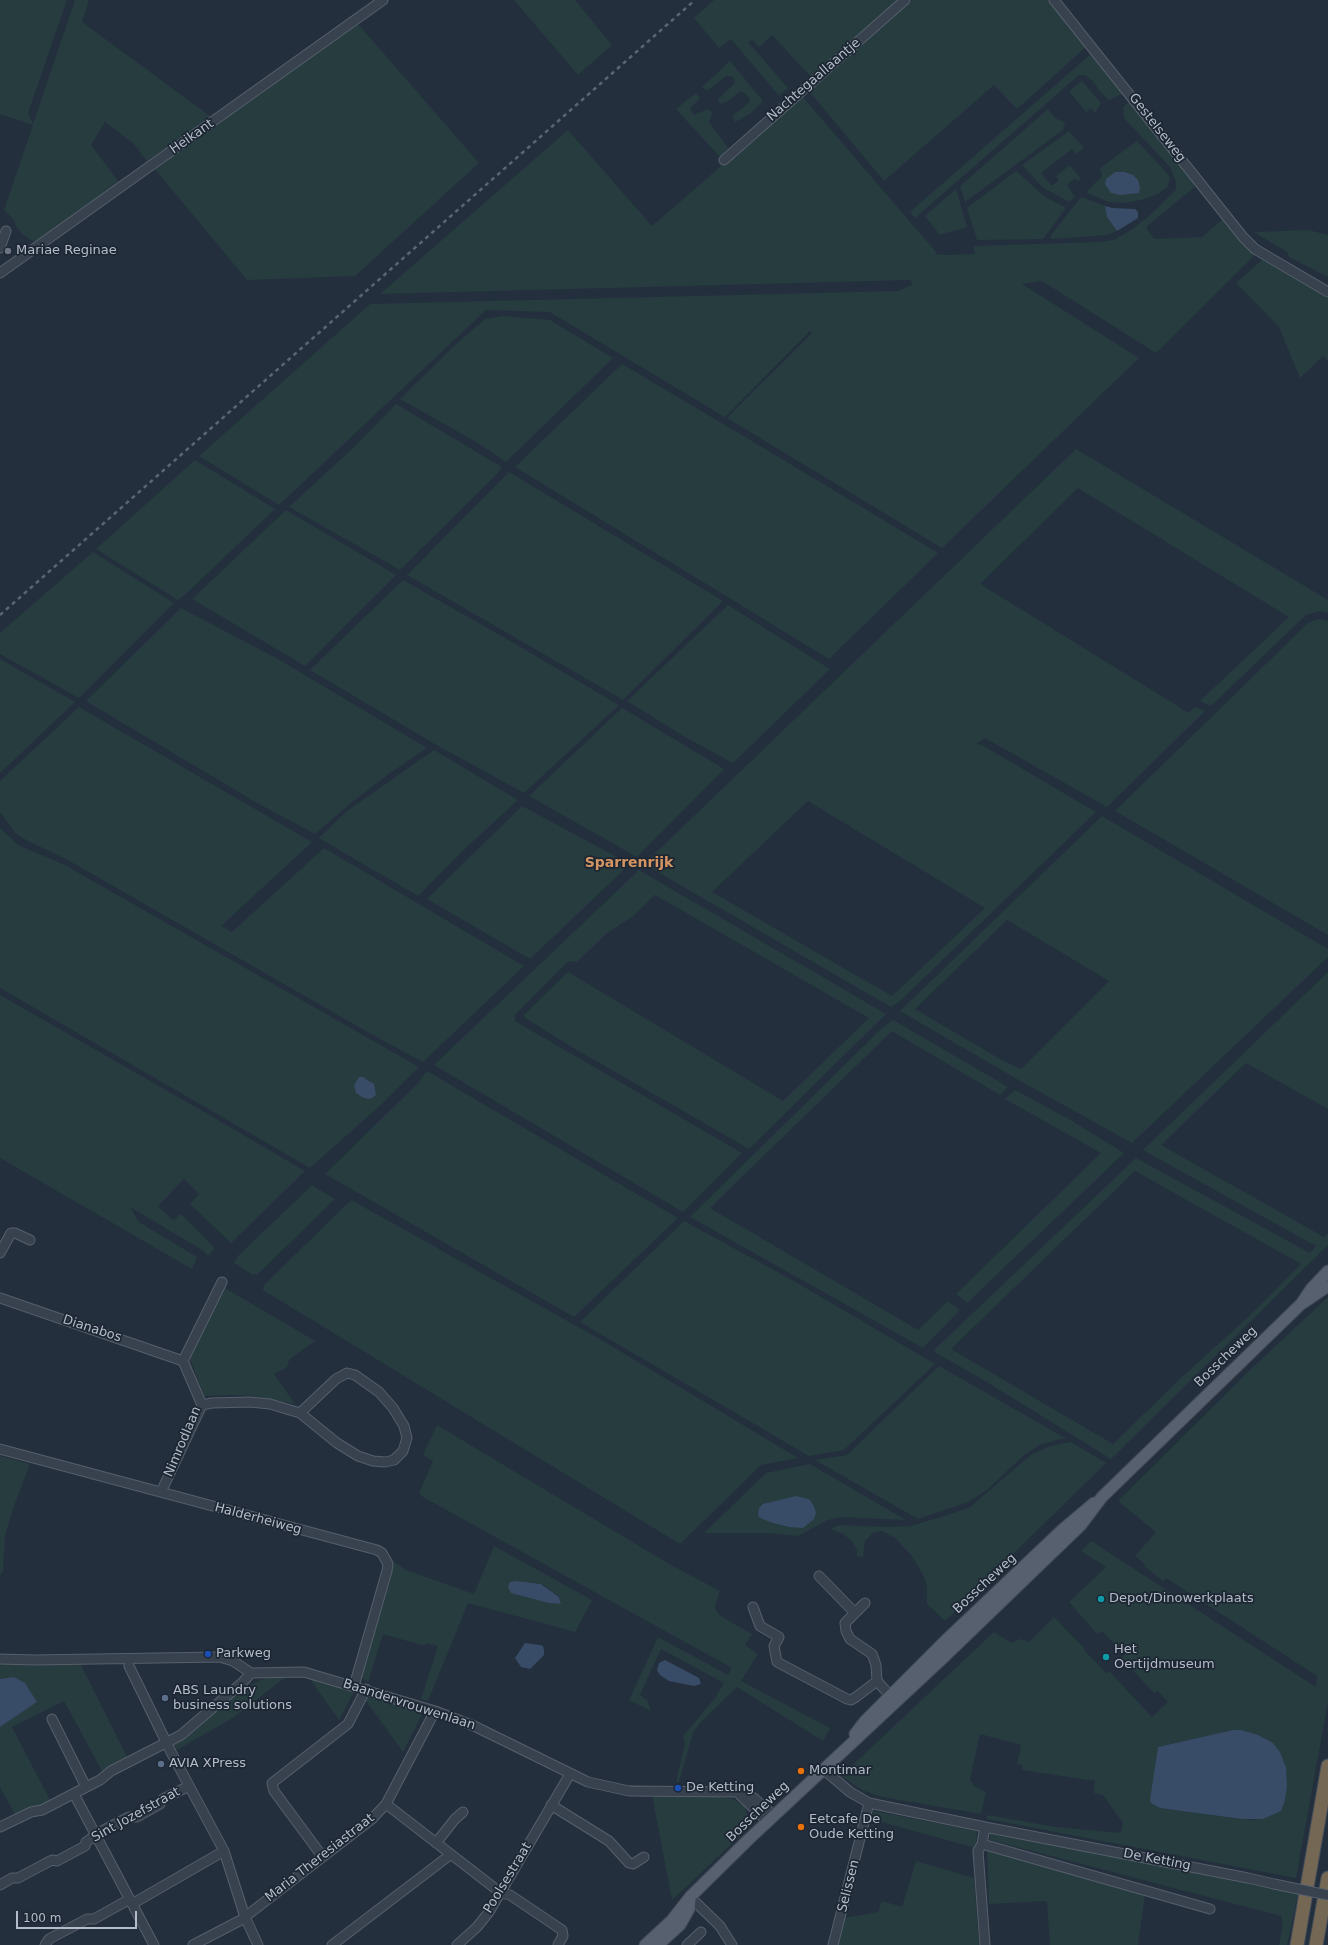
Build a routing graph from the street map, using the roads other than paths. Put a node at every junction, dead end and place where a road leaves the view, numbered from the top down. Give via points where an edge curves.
1 (383, 0) edge
2 (905, 0) edge
3 (1054, 0) edge
4 (724, 160) dead end
5 (6, 231) dead end
6 (0, 248) edge
7 (0, 273) edge
8 (1328, 292) edge
9 (30, 1240) dead end
10 (0, 1253) edge
11 (1328, 1271) edge
12 (222, 1282) dead end
13 (1328, 1286) edge
14 (0, 1298) edge
15 (1301, 1304) junction
16 (183, 1361) junction
17 (202, 1405) junction
18 (300, 1413) junction
19 (0, 1449) edge
20 (161, 1492) junction
21 (819, 1576) dead end
22 (865, 1603) dead end
23 (753, 1607) dead end
24 (855, 1613) junction
25 (0, 1659) edge
26 (129, 1666) dead end
27 (251, 1673) junction
28 (877, 1680) junction
29 (354, 1686) junction
30 (366, 1689) junction
31 (893, 1699) junction
32 (435, 1710) junction
33 (52, 1719) dead end
34 (167, 1743) junction
35 (1328, 1766) edge
36 (823, 1769) junction
37 (570, 1774) junction
38 (189, 1786) junction
39 (86, 1787) junction
40 (74, 1794) junction
41 (869, 1803) junction
42 (386, 1804) junction
43 (551, 1805) junction
44 (463, 1812) dead end
45 (771, 1819) junction
46 (0, 1827) edge
47 (985, 1827) junction
48 (96, 1836) junction
49 (436, 1843) junction
50 (982, 1844) junction
51 (224, 1851) junction
52 (450, 1855) junction
53 (322, 1856) junction
54 (644, 1857) dead end
55 (1328, 1878) edge
56 (0, 1885) edge
57 (501, 1893) junction
58 (1328, 1895) edge
59 (690, 1897) junction
60 (131, 1902) junction
61 (1210, 1909) dead end
62 (246, 1917) junction
63 (701, 1932) dead end
64 (45, 1945) edge
65 (154, 1945) edge
66 (193, 1945) edge
67 (258, 1945) edge
68 (332, 1945) edge
69 (457, 1945) edge
70 (558, 1945) edge
71 (645, 1945) edge
72 (658, 1945) edge
73 (687, 1945) edge
74 (732, 1945) edge
75 (833, 1945) edge
76 (985, 1945) edge
77 (1297, 1945) edge
78 (1316, 1945) edge

1 - 7 street, Heikant
2 - 4 street, Nachtegaallaantje
3 - 8 street, Gestelseweg via 1243,237 1261,253
5 - 6 street
9 - 10 street via 11,1233
11 - 15 main road, Bosscheweg
12 - 16 street
13 - 15 main road, Bosscheweg
14 - 16 street, Dianabos
15 - 31 main road, Bosscheweg via 1102,1498 1081,1525 943,1658
16 - 17 street, Nimrodlaan
17 - 18 street via 250,1402 270,1404
17 - 20 street, Nimrodlaan
18 - 18 street via 341,1375 347,1373 355,1375 379,1392 404,1426 407,1438 403,1451 394,1460 373,1461 358,1456 337,1443
19 - 20 street, Halderheiweg
20 - 29 street, Halderheiweg via 382,1553 388,1564 387,1571
21 - 24 street
22 - 24 street
23 - 28 street via 760,1626 779,1637 774,1646 777,1662 852,1700
24 - 28 street via 845,1623 846,1631 850,1639 872,1654
25 - 27 street via 220,1657 233,1661
26 - 34 street
27 - 29 street, Baandervrouwenlaan via 304,1672
27 - 34 street via 181,1735
28 - 31 street
29 - 30 street, Baandervrouwenlaan
30 - 32 street, Baandervrouwenlaan
30 - 53 street via 348,1724 272,1783 274,1791
31 - 36 main road, Bosscheweg via 865,1721 846,1748
32 - 37 street, Baandervrouwenlaan via 490,1733
32 - 42 street, Maria Theresiastraat
33 - 39 street
34 - 38 street
34 - 39 street via 111,1771
35 - 77 highway
36 - 41 street, De Ketting via 850,1792
36 - 45 main road, Bosscheweg
37 - 43 street, Poolsestraat
37 - 45 street, Baandervrouwenlaan via 588,1782 629,1791 736,1792 754,1798
38 - 48 street, Sint Jozefstraat via 163,1799 160,1804 143,1814 129,1817 102,1830
38 - 51 street
39 - 40 street
40 - 46 street
40 - 48 street
41 - 47 street, De Ketting
41 - 75 street, Selissen
42 - 49 street
42 - 53 street, Maria Theresiastraat via 363,1827
43 - 54 street via 609,1841 629,1863 633,1864
43 - 57 street, Poolsestraat
44 - 49 street
45 - 59 main road, Bosscheweg
47 - 50 street
47 - 58 street, De Ketting, bridge
48 - 56 street, Sint Jozefstraat via 86,1842 85,1846 57,1861 52,1860
48 - 60 street
49 - 52 street
50 - 61 street
50 - 76 street via 978,1851
51 - 60 street
51 - 62 street
52 - 57 street
52 - 68 street
53 - 62 street, Maria Theresiastraat
55 - 78 highway
57 - 69 street, Poolsestraat via 476,1927
57 - 70 street via 510,1895 562,1930 563,1936
59 - 71 main road, Bosscheweg via 672,1920
59 - 72 main road via 689,1908 680,1924
59 - 74 street via 720,1926
60 - 64 street via 94,1919 87,1919 49,1939
60 - 65 street
62 - 66 street, Maria Theresiastraat
62 - 67 street
63 - 73 street

